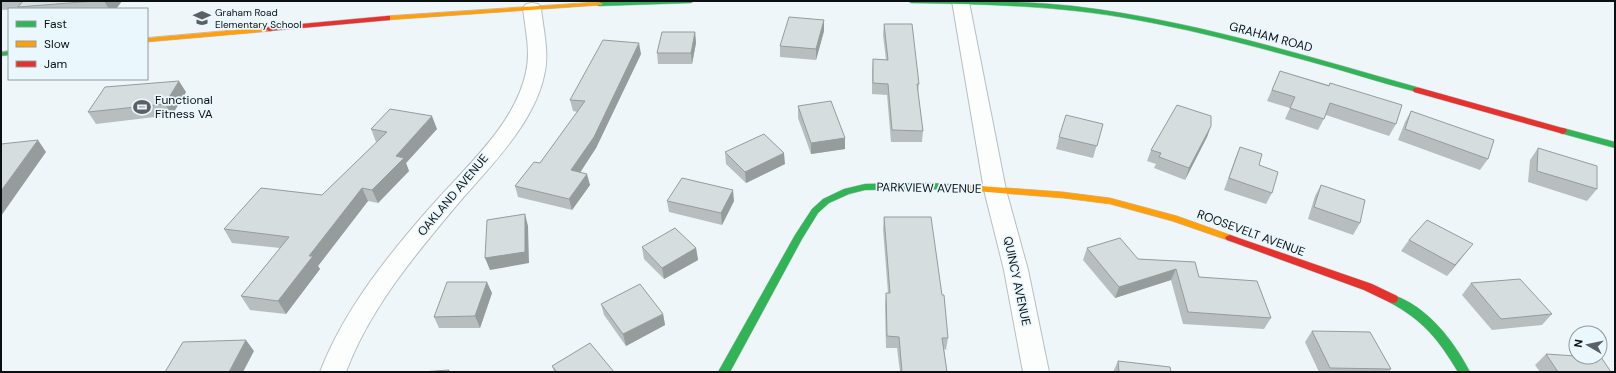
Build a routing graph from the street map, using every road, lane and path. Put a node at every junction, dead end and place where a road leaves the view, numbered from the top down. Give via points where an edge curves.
1 (690, 1) edge
2 (911, 1) edge
3 (960, 2) junction
4 (541, 5) edge
5 (148, 40) edge
6 (1615, 145) edge
7 (995, 190) junction
8 (333, 372) edge
9 (724, 372) edge
10 (1036, 372) edge
11 (1464, 372) edge

1 - 4 street
2 - 3 street, GRAHAM ROAD
3 - 6 street, GRAHAM ROAD via 1054,6 1164,22 1221,35
3 - 7 street, PARKVIEW AVENUE
4 - 5 street
4 - 8 street, OAKLAND AVENUE via 536,71 519,113 501,139 390,272 362,313
7 - 9 street, PARKVIEW AVENUE via 930,186 865,187 847,191 826,201 815,211 798,236
7 - 10 street, QUINCY AVENUE via 1016,270
7 - 11 street, ROOSEVELT AVENUE via 1110,201 1145,209 1368,287 1423,317 1438,332

